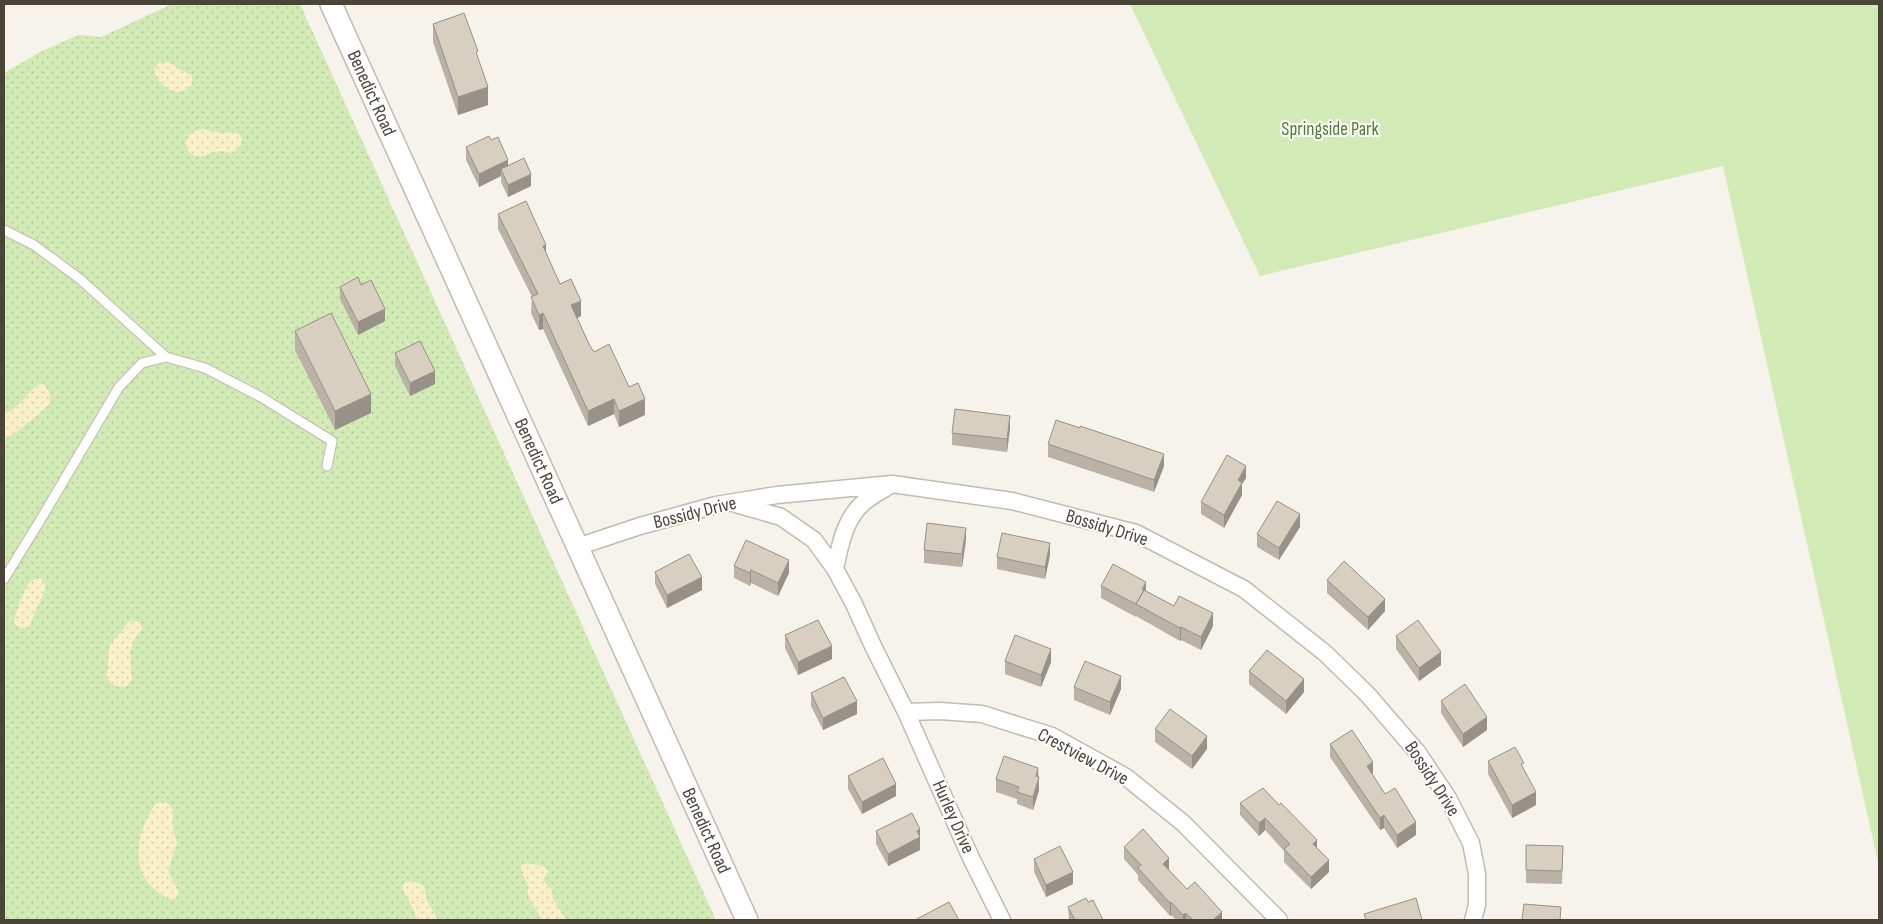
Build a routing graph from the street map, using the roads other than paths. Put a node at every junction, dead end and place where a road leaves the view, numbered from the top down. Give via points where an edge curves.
1 (331, 4) edge
2 (4, 230) edge
3 (166, 357) junction
4 (327, 466) dead end
5 (892, 484) junction
6 (731, 503) junction
7 (577, 547) junction
8 (835, 569) junction
9 (4, 579) edge
10 (906, 712) junction
11 (746, 920) edge
12 (1002, 920) edge
13 (1279, 920) edge
14 (1473, 920) edge

1 - 7 street, Benedict Road
2 - 3 lane via 34,245 80,279
3 - 4 lane via 205,368 261,397 332,441
3 - 9 lane via 142,363 119,387
5 - 6 street, Bossidy Drive via 777,495
5 - 8 street via 863,503 850,519
5 - 14 street, Bossidy Drive via 1012,501 1136,533 1244,589 1325,653 1368,695 1418,752 1448,798 1471,843 1477,874 1477,905
6 - 7 street, Bossidy Drive via 640,526
6 - 8 street via 781,518 814,540
7 - 11 street, Benedict Road
8 - 10 street
10 - 12 street, Hurley Drive
10 - 13 street, Crestview Drive via 982,714 1052,736 1126,778 1183,823

